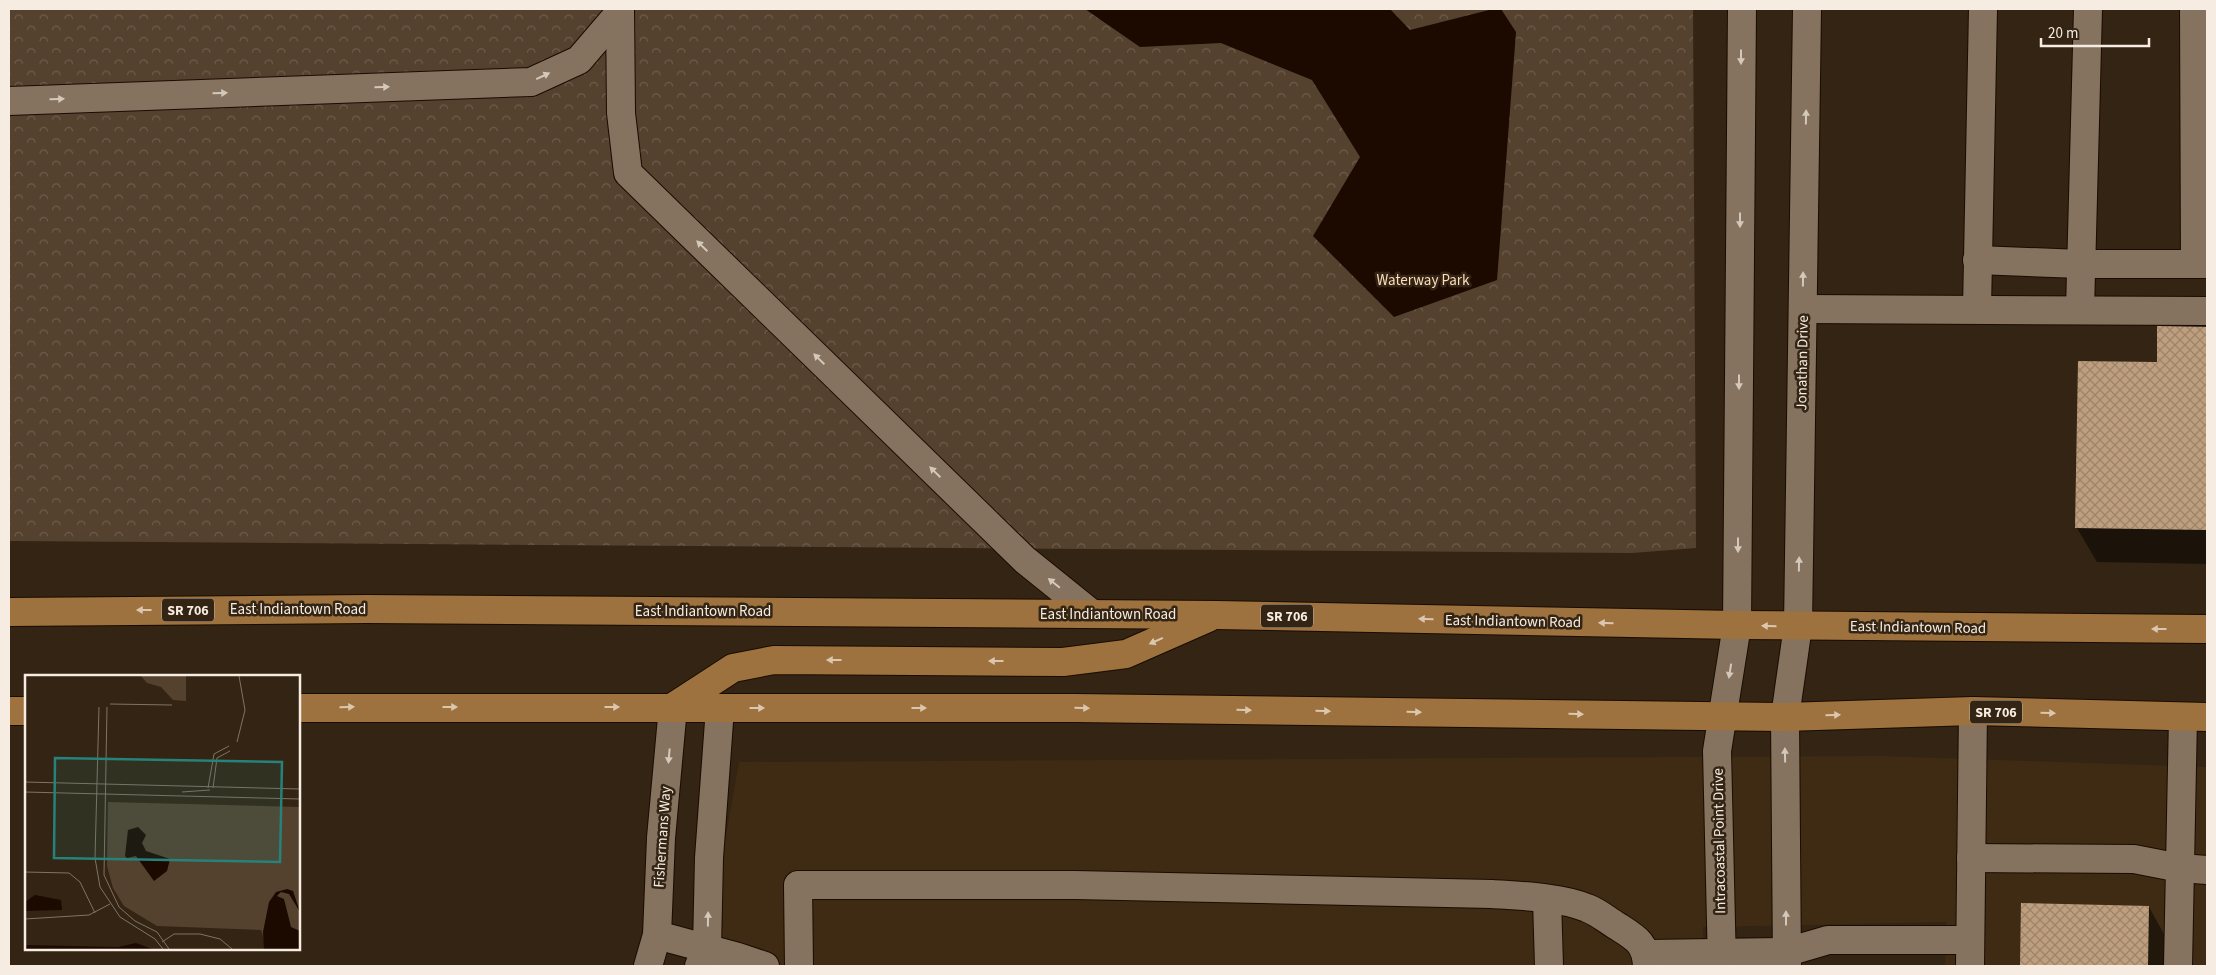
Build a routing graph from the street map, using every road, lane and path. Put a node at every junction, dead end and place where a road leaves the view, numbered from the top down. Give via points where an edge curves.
1 (1742, 9) edge
2 (1807, 9) edge
3 (1982, 9) edge
4 (2088, 9) edge
5 (2194, 9) edge
6 (620, 10) edge
7 (9, 101) edge
8 (1977, 260) junction
9 (2081, 264) junction
10 (2201, 264) edge
11 (1803, 309) junction
12 (1976, 310) junction
13 (2080, 310) junction
14 (2207, 311) edge
15 (9, 612) edge
16 (1092, 614) junction
17 (1216, 615) junction
18 (1737, 625) junction
19 (1798, 626) junction
20 (2207, 629) edge
21 (300, 708) edge
22 (673, 708) junction
23 (720, 708) junction
24 (9, 711) edge
25 (25, 711) edge
26 (1973, 711) junction
27 (1722, 716) junction
28 (1784, 717) junction
29 (2195, 717) edge
30 (1971, 858) junction
31 (2180, 868) junction
32 (2207, 870) edge
33 (1548, 899) junction
34 (657, 935) junction
35 (1970, 953) edge
36 (703, 957) edge
37 (1787, 959) edge
38 (1647, 960) edge
39 (1721, 960) edge
40 (648, 966) edge
41 (766, 966) edge
42 (799, 966) edge
43 (1549, 966) edge
44 (2178, 966) edge

1 -> 18 street
11 -> 2 street, Jonathan Drive
3 - 8 street
4 - 9 street
5 - 10 street
7 -> 6 street via 531,82 579,60
16 -> 6 street via 1025,560 628,173 621,113
8 - 9 street
8 - 12 street
9 - 10 street
9 - 13 street
11 - 12 street
19 -> 11 street, Jonathan Drive
12 - 13 street
13 - 14 street
16 -> 15 main road, East Indiantown Road / SR 706 via 367,609
16 - 17 main road, East Indiantown Road / SR 706
18 -> 17 main road, East Indiantown Road / SR 706
17 -> 22 main road via 1126,654 1063,662 774,660 733,668
19 -> 18 main road, East Indiantown Road / SR 706
18 -> 27 street, Intracoastal Point Drive
20 -> 19 main road, East Indiantown Road / SR 706
19 - 28 street, Jonathan Drive
21 -> 22 main road, SR 706
22 - 23 main road, SR 706
22 -> 34 street, Fishermans Way via 661,838
23 -> 27 main road, SR 706 via 1075,708
36 -> 23 street
24 - 25 main road
28 -> 26 main road, SR 706
26 -> 29 main road, SR 706
26 - 30 street
27 - 28 main road, SR 706
27 - 39 street, Intracoastal Point Drive via 1717,751
37 -> 28 street
29 - 31 street
30 - 31 street via 2134,860
30 - 35 street
31 - 32 street
31 - 44 street
33 - 38 street via 1587,908 1644,946
33 - 42 street via 1492,894 1075,884 798,885
33 - 43 street
34 - 36 street
34 - 40 street, Fishermans Way
35 - 37 street via 1828,940
36 - 41 street
37 - 39 street
38 - 39 street

